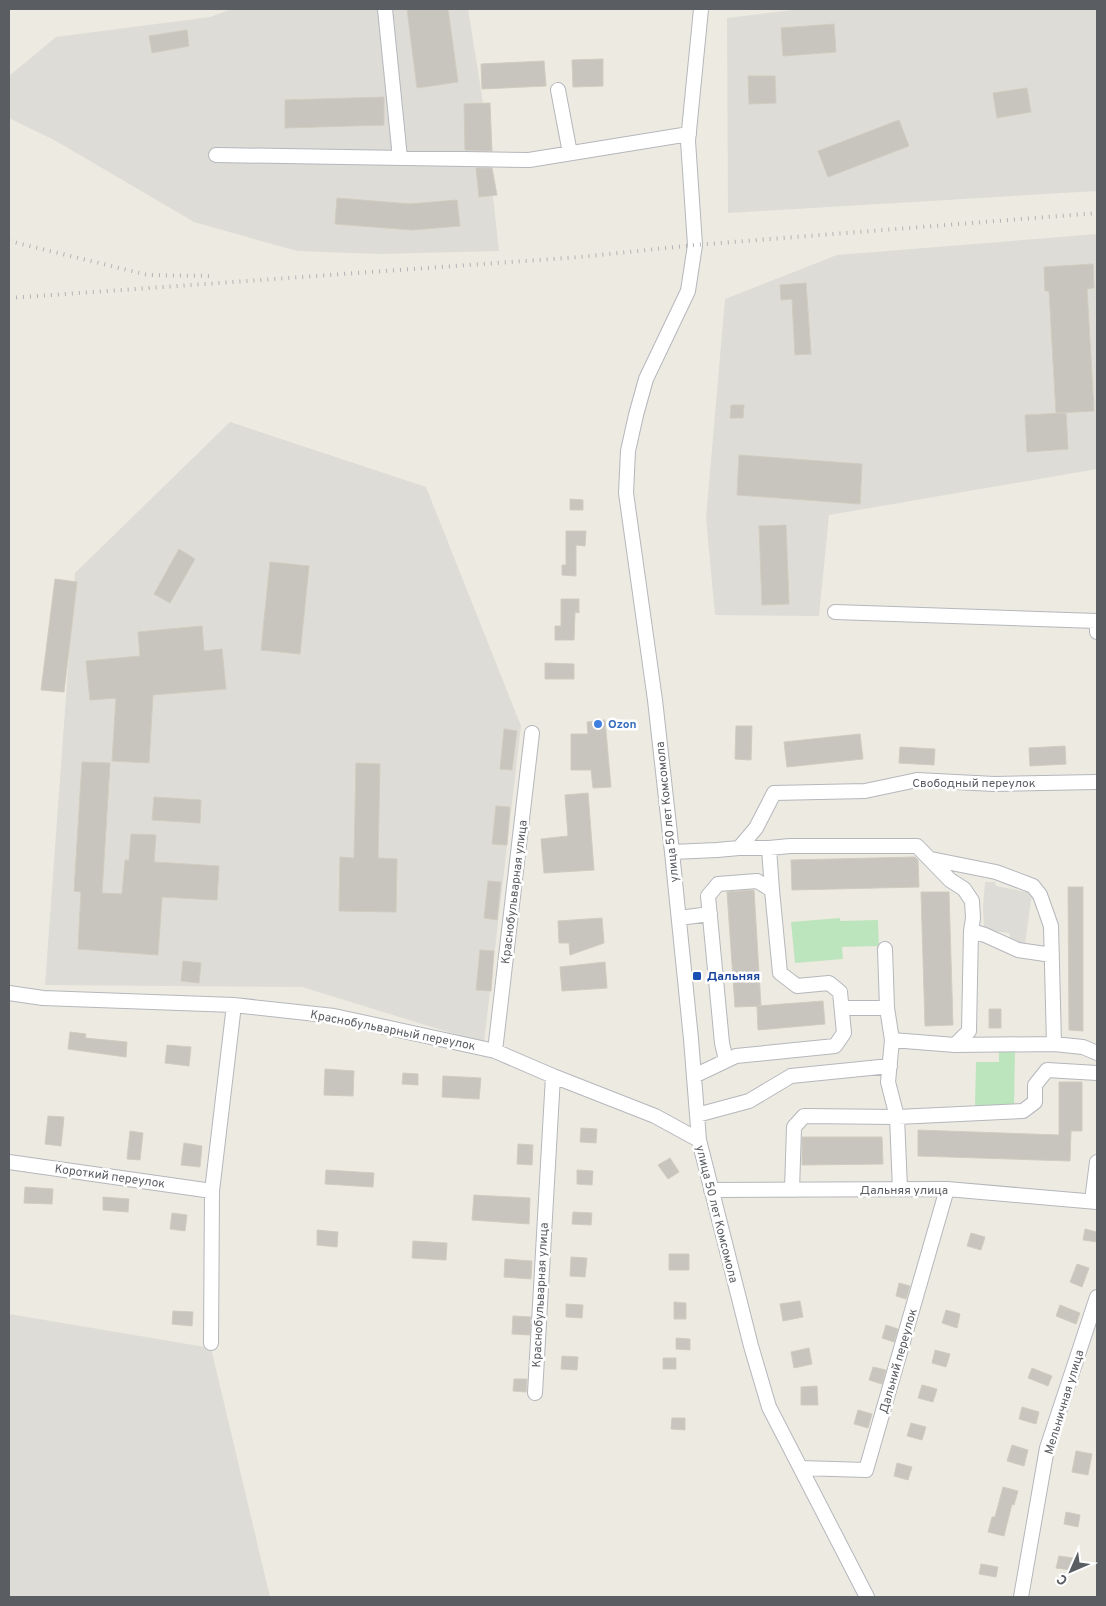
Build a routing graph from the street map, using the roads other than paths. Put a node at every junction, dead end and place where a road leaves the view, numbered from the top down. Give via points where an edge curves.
1 (385, 9) edge
2 (701, 9) edge
3 (558, 90) dead end
4 (689, 134) junction
5 (570, 154) junction
6 (216, 155) dead end
7 (400, 158) junction
8 (835, 612) dead end
9 (1097, 621) edge
10 (1097, 632) edge
11 (532, 734) dead end
12 (1097, 782) edge
13 (739, 848) junction
14 (769, 848) junction
15 (672, 852) junction
16 (931, 859) junction
17 (772, 890) junction
18 (710, 914) junction
19 (679, 918) junction
20 (971, 931) junction
21 (886, 949) dead end
22 (1052, 955) junction
23 (9, 993) edge
24 (234, 1005) junction
25 (842, 1008) junction
26 (887, 1008) junction
27 (892, 1040) junction
28 (1054, 1044) junction
29 (955, 1045) junction
30 (495, 1051) junction
31 (1097, 1053) edge
32 (726, 1060) junction
33 (890, 1066) junction
34 (1097, 1073) edge
35 (553, 1076) junction
36 (694, 1076) junction
37 (697, 1115) junction
38 (898, 1117) junction
39 (699, 1140) junction
40 (9, 1162) edge
41 (1097, 1162) edge
42 (711, 1190) junction
43 (792, 1190) junction
44 (900, 1190) junction
45 (947, 1190) junction
46 (212, 1191) junction
47 (1095, 1202) edge
48 (1097, 1298) edge
49 (211, 1343) dead end
50 (535, 1393) dead end
51 (800, 1468) junction
52 (867, 1597) edge
53 (1021, 1597) edge

1 - 7 street
2 - 4 street, улица 50 лет Комсомола
3 - 5 street
4 - 5 street
4 - 15 street, улица 50 лет Комсомола via 695,245 688,291 646,379 628,451 626,493
5 - 7 street via 529,160
6 - 7 street
8 - 9 street
9 - 10 street
11 - 30 street, Краснобульварная улица
12 - 13 street, Свободный переулок via 994,784 917,780 865,791 774,793 756,828
13 - 14 street
13 - 15 street
14 - 16 street via 916,846
14 - 17 street
15 - 19 street, улица 50 лет Комсомола
16 - 20 street via 950,880 964,889 972,901
16 - 22 street via 996,872 1033,886 1052,926
17 - 18 street via 757,880 718,884 708,896
17 - 25 street via 780,973 797,986 829,983 840,992
18 - 19 street
18 - 32 street
19 - 36 street, улица 50 лет Комсомола
20 - 22 street via 1018,950
20 - 29 street via 969,1031
21 - 26 street
22 - 28 street
23 - 24 street, Краснобульварный переулок via 43,998
24 - 30 street, Краснобульварный переулок via 334,1016
24 - 46 street
25 - 26 street
25 - 32 street via 844,1033 835,1046 736,1056
26 - 27 street
27 - 29 street
27 - 33 street
28 - 29 street
28 - 31 street via 1083,1047
30 - 35 street, Краснобульварный переулок
32 - 36 street
33 - 37 street via 791,1076 750,1101
33 - 38 street via 888,1082
34 - 38 street via 1046,1070 1035,1085 1035,1102 1023,1111
35 - 39 street, Краснобульварный переулок via 655,1116
35 - 50 street, Краснобульварная улица
36 - 37 street, улица 50 лет Комсомола
37 - 39 street, улица 50 лет Комсомола
38 - 43 street via 804,1116 794,1126
38 - 44 street
39 - 42 street, улица 50 лет Комсомола
40 - 46 street, Короткий переулок
41 - 47 street
42 - 43 street, Дальняя улица
42 - 51 street, улица 50 лет Комсомола via 769,1407
43 - 44 street, Дальняя улица
44 - 45 street, Дальняя улица
45 - 47 street, Дальняя улица
45 - 51 street, Дальний переулок via 866,1470
46 - 49 street
48 - 53 street, Мельничная улица via 1048,1448
51 - 52 street, улица 50 лет Комсомола

